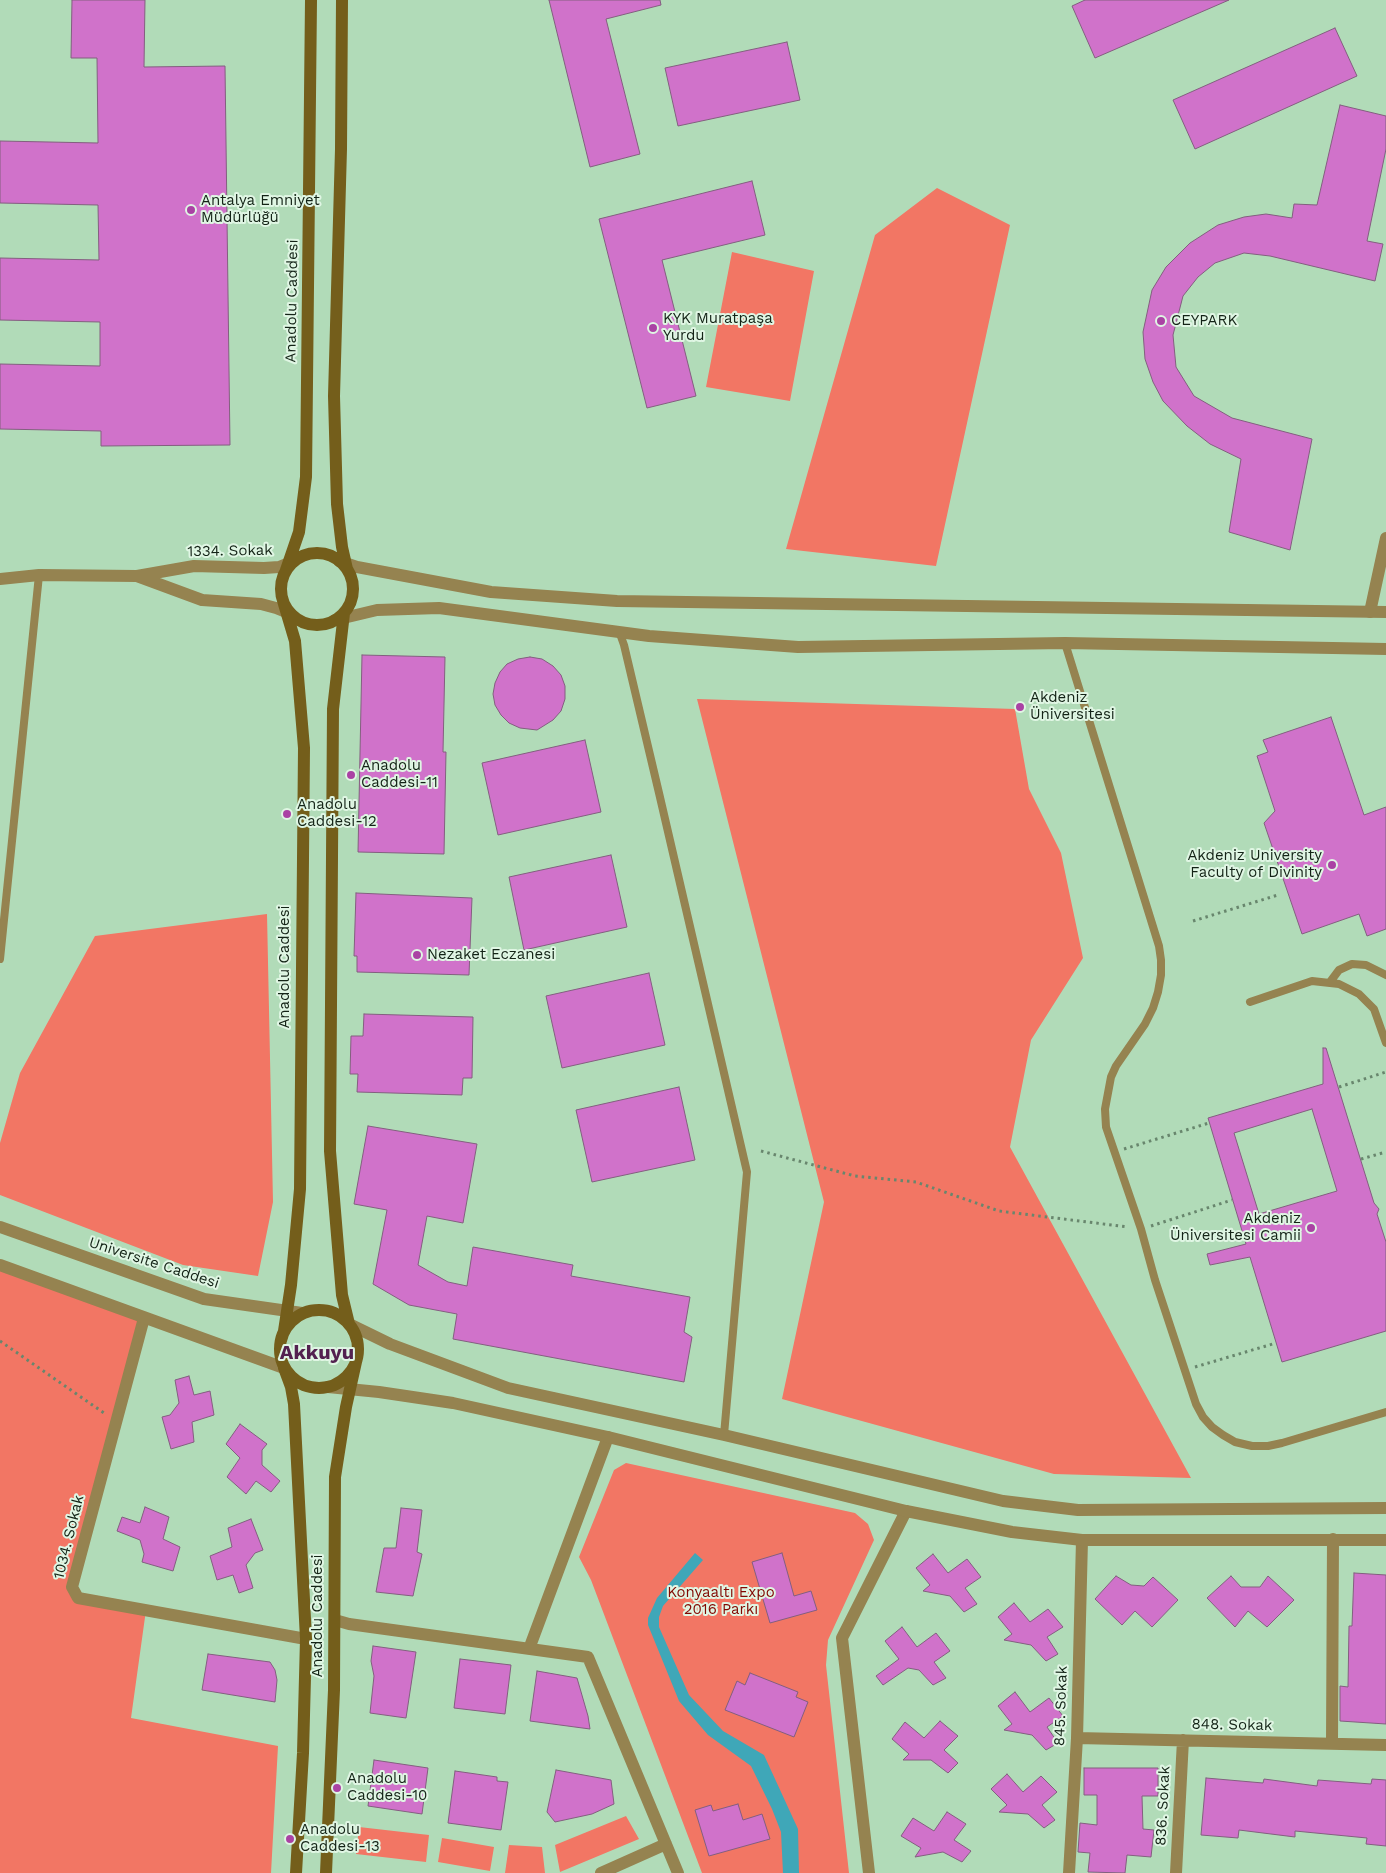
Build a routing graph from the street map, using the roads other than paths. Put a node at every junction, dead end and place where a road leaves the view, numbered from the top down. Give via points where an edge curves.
1 (311, 0) edge
2 (342, 0) edge
3 (1386, 538) edge
4 (344, 564) junction
5 (290, 565) junction
6 (39, 575) junction
7 (137, 576) junction
8 (0, 579) edge
9 (287, 610) junction
10 (1370, 612) junction
11 (1386, 612) edge
12 (341, 617) junction
13 (619, 631) junction
14 (1064, 643) junction
15 (1386, 648) edge
16 (0, 959) edge
17 (1386, 975) edge
18 (1330, 982) junction
19 (1250, 1002) dead end
20 (1386, 1043) edge
21 (0, 1227) edge
22 (0, 1265) edge
23 (286, 1312) junction
24 (302, 1313) junction
25 (144, 1318) junction
26 (350, 1324) junction
27 (284, 1331) junction
28 (356, 1362) junction
29 (284, 1368) junction
30 (328, 1387) junction
31 (350, 1389) junction
32 (1386, 1412) edge
33 (724, 1435) junction
34 (608, 1437) junction
35 (1386, 1508) edge
36 (906, 1512) junction
37 (1333, 1539) junction
38 (1082, 1540) junction
39 (1386, 1540) edge
40 (335, 1620) junction
41 (306, 1639) junction
42 (528, 1648) junction
43 (1077, 1738) junction
44 (1183, 1740) junction
45 (1332, 1742) junction
46 (1386, 1744) edge
47 (666, 1844) junction
48 (296, 1873) edge
49 (326, 1873) edge
50 (601, 1873) edge
51 (678, 1873) edge
52 (869, 1873) edge
53 (1069, 1873) edge
54 (1176, 1873) edge

1 - 5 main road, Anadolu Caddesi via 306,477 299,532
2 - 4 main road via 334,396
3 - 10 street
4 - 5 main road via 328,555 317,554 305,555
4 - 10 street via 491,592 617,601
4 - 12 main road via 352,580 353,591
5 - 7 street, 1334. Sokak via 264,568 194,566
5 - 9 main road via 281,593
6 - 7 street, 1334. Sokak
6 - 8 street, 1334. Sokak
6 - 16 lane
7 - 9 street, 1334. Sokak via 202,600 261,604
9 - 12 main road via 312,625
9 - 23 main road, Anadolu Caddesi via 295,642 304,748 300,1189
10 - 11 street
12 - 13 street via 377,610 439,608
12 - 26 main road via 333,709 330,1151 342,1295
13 - 14 street via 798,647
13 - 33 lane via 747,1172
14 - 15 street
14 - 32 lane via 1159,946 1160,984 1153,1008 1116,1066 1106,1092 1106,1127 1196,1404 1212,1426 1236,1442 1252,1446 1282,1443
17 - 18 lane via 1366,965 1352,964 1339,970
18 - 19 lane via 1312,981
18 - 20 lane via 1350,988 1368,1001
21 - 23 street, Universite Caddesi via 204,1299
22 - 25 street
23 - 24 street, Universite Caddesi
23 - 27 main road, Anadolu Caddesi
24 - 26 main road via 328,1310
24 - 27 main road via 291,1320
25 - 29 street
25 - 41 street, 1034. Sokak via 72,1588 78,1598
26 - 28 main road via 356,1336
26 - 33 street via 390,1344 508,1388
27 - 29 main road via 280,1343
28 - 30 main road via 345,1378
28 - 31 main road, Anadolu Caddesi
29 - 30 main road via 302,1385
29 - 41 main road, Anadolu Caddesi via 294,1404
30 - 31 street
31 - 34 street via 452,1403
31 - 40 main road, Anadolu Caddesi via 334,1478
33 - 35 street via 1002,1501 1078,1510
34 - 36 street
34 - 42 street
36 - 38 street via 1012,1532
36 - 52 street via 842,1638
37 - 38 street
37 - 39 street
37 - 45 street
38 - 43 street, 845. Sokak
40 - 42 street
40 - 49 main road, Anadolu Caddesi
41 - 48 main road, Anadolu Caddesi
42 - 47 street via 588,1657
43 - 44 street, 848. Sokak
43 - 53 street, 845. Sokak
44 - 45 street, 848. Sokak
44 - 54 street, 836. Sokak
45 - 46 street, 848. Sokak
47 - 50 street
47 - 51 street

